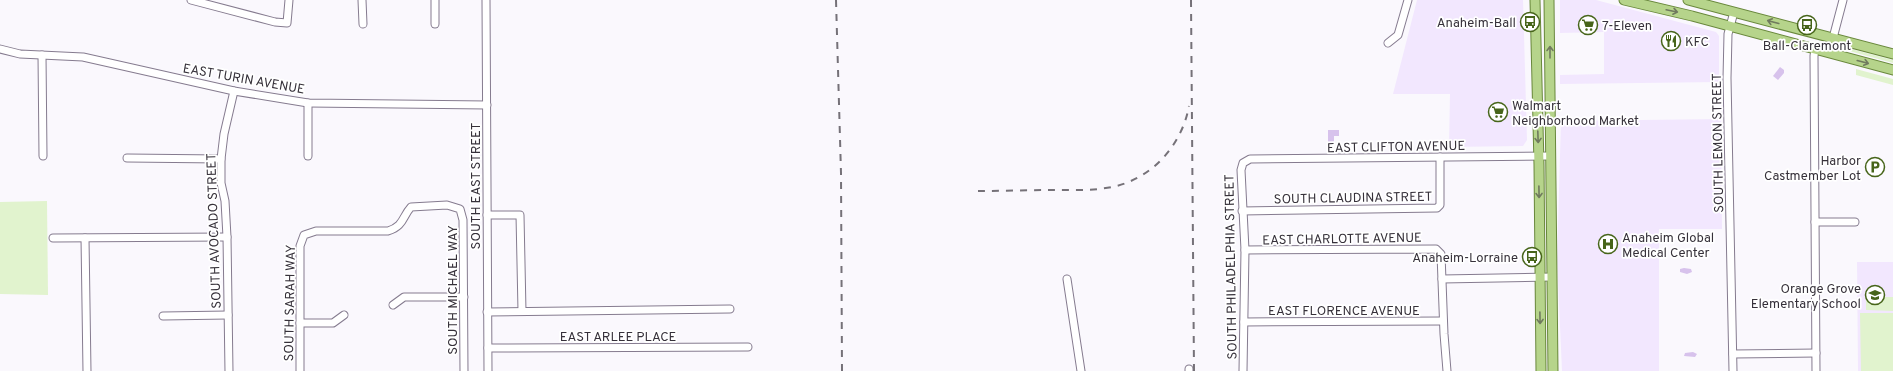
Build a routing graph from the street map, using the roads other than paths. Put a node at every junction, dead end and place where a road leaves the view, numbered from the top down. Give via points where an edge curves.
1 (191, 0) edge
2 (290, 0) edge
3 (362, 0) edge
4 (435, 0) edge
5 (486, 0) edge
6 (1408, 0) edge
7 (1535, 0) edge
8 (1549, 0) edge
9 (1624, 0) edge
10 (1688, 0) edge
11 (1844, 0) edge
12 (1734, 12) junction
13 (362, 24) dead end
14 (435, 24) dead end
15 (1730, 26) junction
16 (1833, 38) junction
17 (1388, 43) dead end
18 (0, 49) edge
19 (1815, 49) junction
20 (1893, 54) edge
21 (42, 55) junction
22 (1893, 70) edge
23 (234, 91) junction
24 (308, 103) junction
25 (487, 105) junction
26 (43, 156) dead end
27 (308, 156) dead end
28 (1550, 156) junction
29 (1440, 157) junction
30 (1539, 157) junction
31 (127, 158) dead end
32 (221, 159) junction
33 (1242, 163) joint
34 (1242, 211) junction
35 (487, 215) junction
36 (1815, 222) junction
37 (1855, 222) dead end
38 (1540, 226) junction
39 (301, 233) joint
40 (227, 237) junction
41 (52, 238) dead end
42 (85, 238) junction
43 (1245, 250) junction
44 (1552, 254) junction
45 (1552, 277) junction
46 (1540, 278) junction
47 (1067, 279) dead end
48 (1442, 279) junction
49 (464, 297) junction
50 (393, 305) dead end
51 (730, 309) dead end
52 (522, 311) junction
53 (487, 312) junction
54 (228, 315) junction
55 (344, 315) dead end
56 (163, 316) dead end
57 (1443, 321) junction
58 (1244, 322) junction
59 (300, 323) junction
60 (748, 347) dead end
61 (488, 348) junction
62 (1816, 353) junction
63 (1732, 354) junction
64 (87, 371) edge
65 (229, 371) edge
66 (300, 371) edge
67 (464, 371) edge
68 (488, 371) edge
69 (1081, 371) edge
70 (1243, 371) edge
71 (1447, 371) edge
72 (1541, 371) edge
73 (1553, 371) edge
74 (1732, 371) edge
75 (1816, 371) edge

1 - 2 street via 287,23
3 - 13 street
4 - 14 street
5 - 25 street, SOUTH EAST STREET
6 - 17 street via 1398,35
7 -> 30 main road
28 -> 8 main road
9 -> 15 main road
10 - 12 main road
11 - 16 street
12 - 15 street, SOUTH LEMON STREET
16 -> 12 main road
15 - 19 main road
15 - 63 street, SOUTH LEMON STREET via 1727,78
16 - 20 main road
18 - 21 street, EAST TURIN AVENUE via 20,54
19 -> 22 main road
19 - 36 street
21 - 23 street, EAST TURIN AVENUE via 83,57
21 - 26 street
23 - 24 street, EAST TURIN AVENUE
23 - 32 street, SOUTH AVOCADO STREET
24 - 25 street, EAST TURIN AVENUE
24 - 27 street
25 - 35 street, SOUTH EAST STREET
28 - 30 street, EAST CLIFTON AVENUE
28 - 44 main road
29 - 30 street, EAST CLIFTON AVENUE
29 - 33 street, EAST CLIFTON AVENUE via 1250,159
29 - 34 street, SOUTH CLAUDINA STREET via 1440,205 1437,208
30 -> 38 main road
31 - 32 street
32 - 40 street, SOUTH AVOCADO STREET
33 - 34 street, SOUTH PHILADELPHIA STREET
34 - 43 street, SOUTH PHILADELPHIA STREET
35 - 52 street via 520,215
35 - 53 street, SOUTH EAST STREET
36 - 37 street
36 - 62 street
38 - 44 main road via 1545,233 1546,250
38 - 46 main road
39 - 49 street, SOUTH MICHAEL WAY via 398,232 411,207 447,205 460,209 463,220
39 - 59 street, SOUTH SARAH WAY
40 - 42 street
40 - 54 street, SOUTH AVOCADO STREET
41 - 42 street
42 - 64 street
43 - 48 street, EAST CHARLOTTE AVENUE via 1436,249 1441,254
43 - 58 street, SOUTH PHILADELPHIA STREET
44 - 45 main road
45 - 46 street
45 - 73 main road
46 - 48 street
46 -> 72 main road
47 - 69 street
48 - 57 street
49 - 50 street via 404,297
49 - 67 street, SOUTH MICHAEL WAY
51 - 52 street
52 - 53 street
53 - 61 street, SOUTH EAST STREET
54 - 56 street
54 - 65 street, SOUTH AVOCADO STREET
55 - 59 street via 332,323
57 - 58 street, EAST FLORENCE AVENUE
57 - 71 street
58 - 70 street, SOUTH PHILADELPHIA STREET
59 - 66 street, SOUTH SARAH WAY
60 - 61 street, EAST ARLEE PLACE
61 - 68 street, SOUTH EAST STREET
62 - 63 street
62 - 75 street
63 - 74 street, SOUTH LEMON STREET

